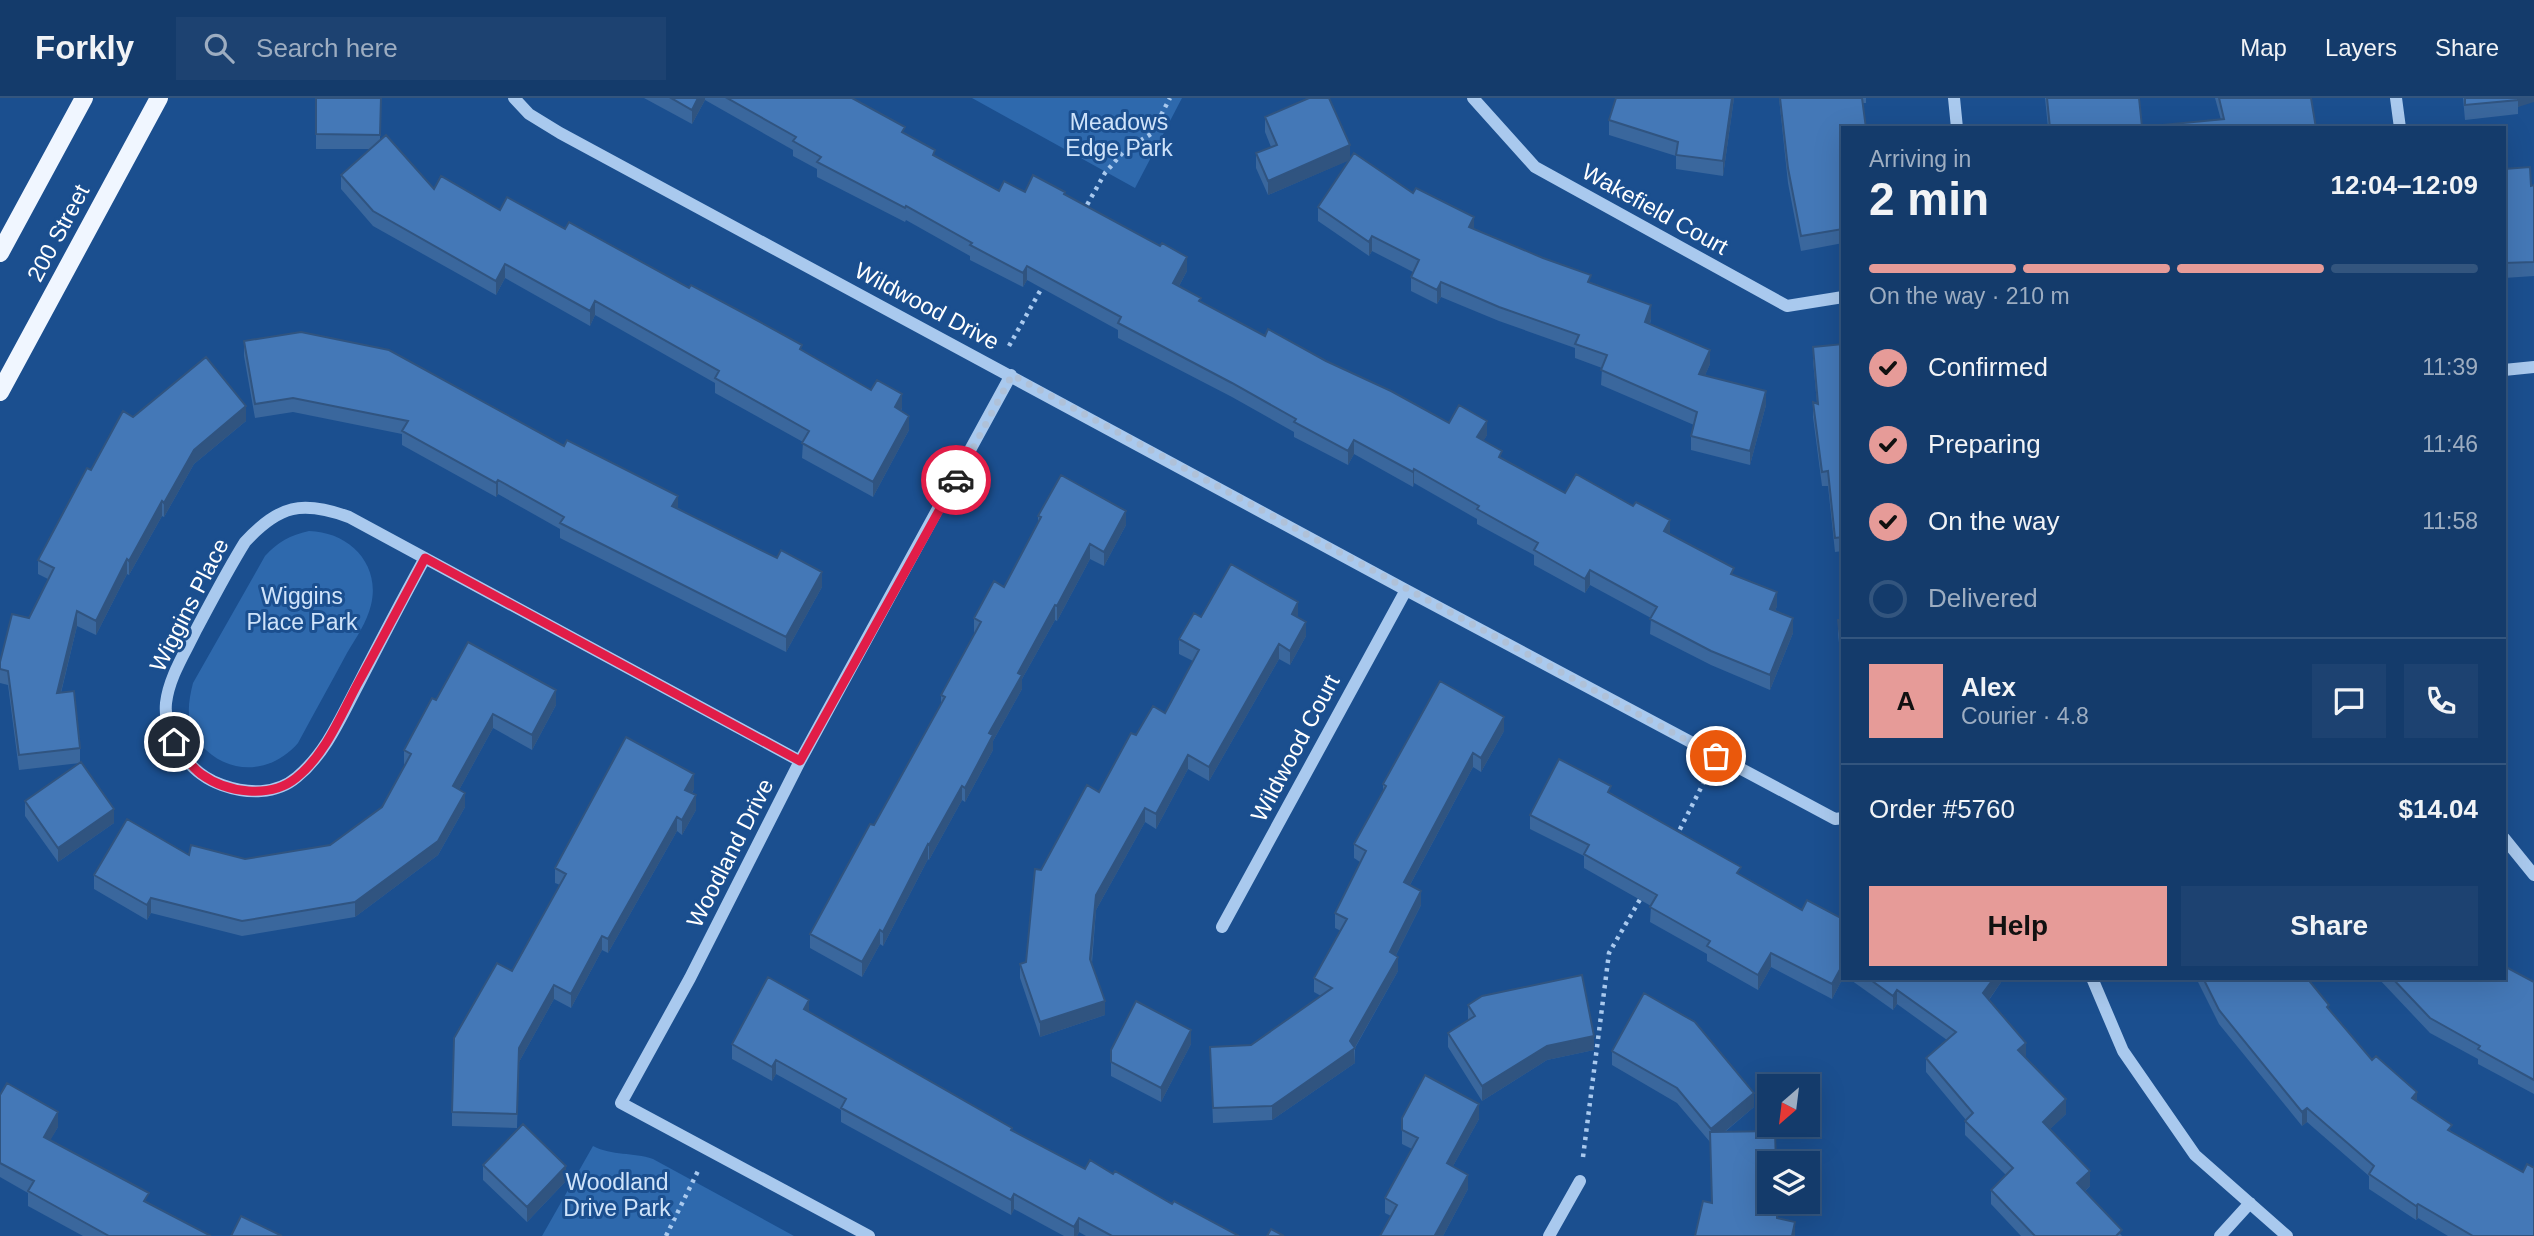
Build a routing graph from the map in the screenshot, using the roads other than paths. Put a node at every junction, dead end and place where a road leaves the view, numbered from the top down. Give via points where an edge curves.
1 (84, 98) edge
2 (159, 98) edge
3 (514, 98) edge
4 (1473, 98) edge
5 (1954, 98) edge
6 (2396, 98) edge
7 (1957, 126) edge
8 (2399, 126) edge
9 (0, 253) edge
10 (1841, 297) edge
11 (2534, 367) edge
12 (2506, 370) edge
13 (1012, 375) junction
14 (0, 391) edge
15 (425, 558) junction
16 (1406, 590) junction
17 (800, 761) junction
18 (1841, 818) edge
19 (2506, 840) edge
20 (2534, 875) edge
21 (1222, 927) dead end
22 (2093, 980) edge
23 (1580, 1181) road end
24 (2250, 1203) junction
25 (869, 1236) edge
26 (1549, 1236) edge
27 (2220, 1236) edge
28 (2287, 1236) edge

1 - 9 main road, 200 Street
2 - 14 main road, 200 Street
3 - 13 street, Wildwood Drive via 529,114 560,133
4 - 10 street, Wakefield Court via 1535,167 1787,306
5 - 7 street
6 - 8 street
11 - 12 street
13 - 16 street, Wildwood Drive
13 - 17 street, Woodland Drive
15 - 15 street, Wiggins Place via 332,733 295,779 272,789 244,790 215,782 192,766 169,729 168,692 233,560 258,527 295,507 325,509
15 - 17 street, Wiggins Place
16 - 18 street, Wildwood Drive
16 - 21 street, Wildwood Court
17 - 25 street, Woodland Drive via 621,1103
19 - 20 street
22 - 24 street via 2123,1051 2195,1156
23 - 26 street
24 - 27 street
24 - 28 street

